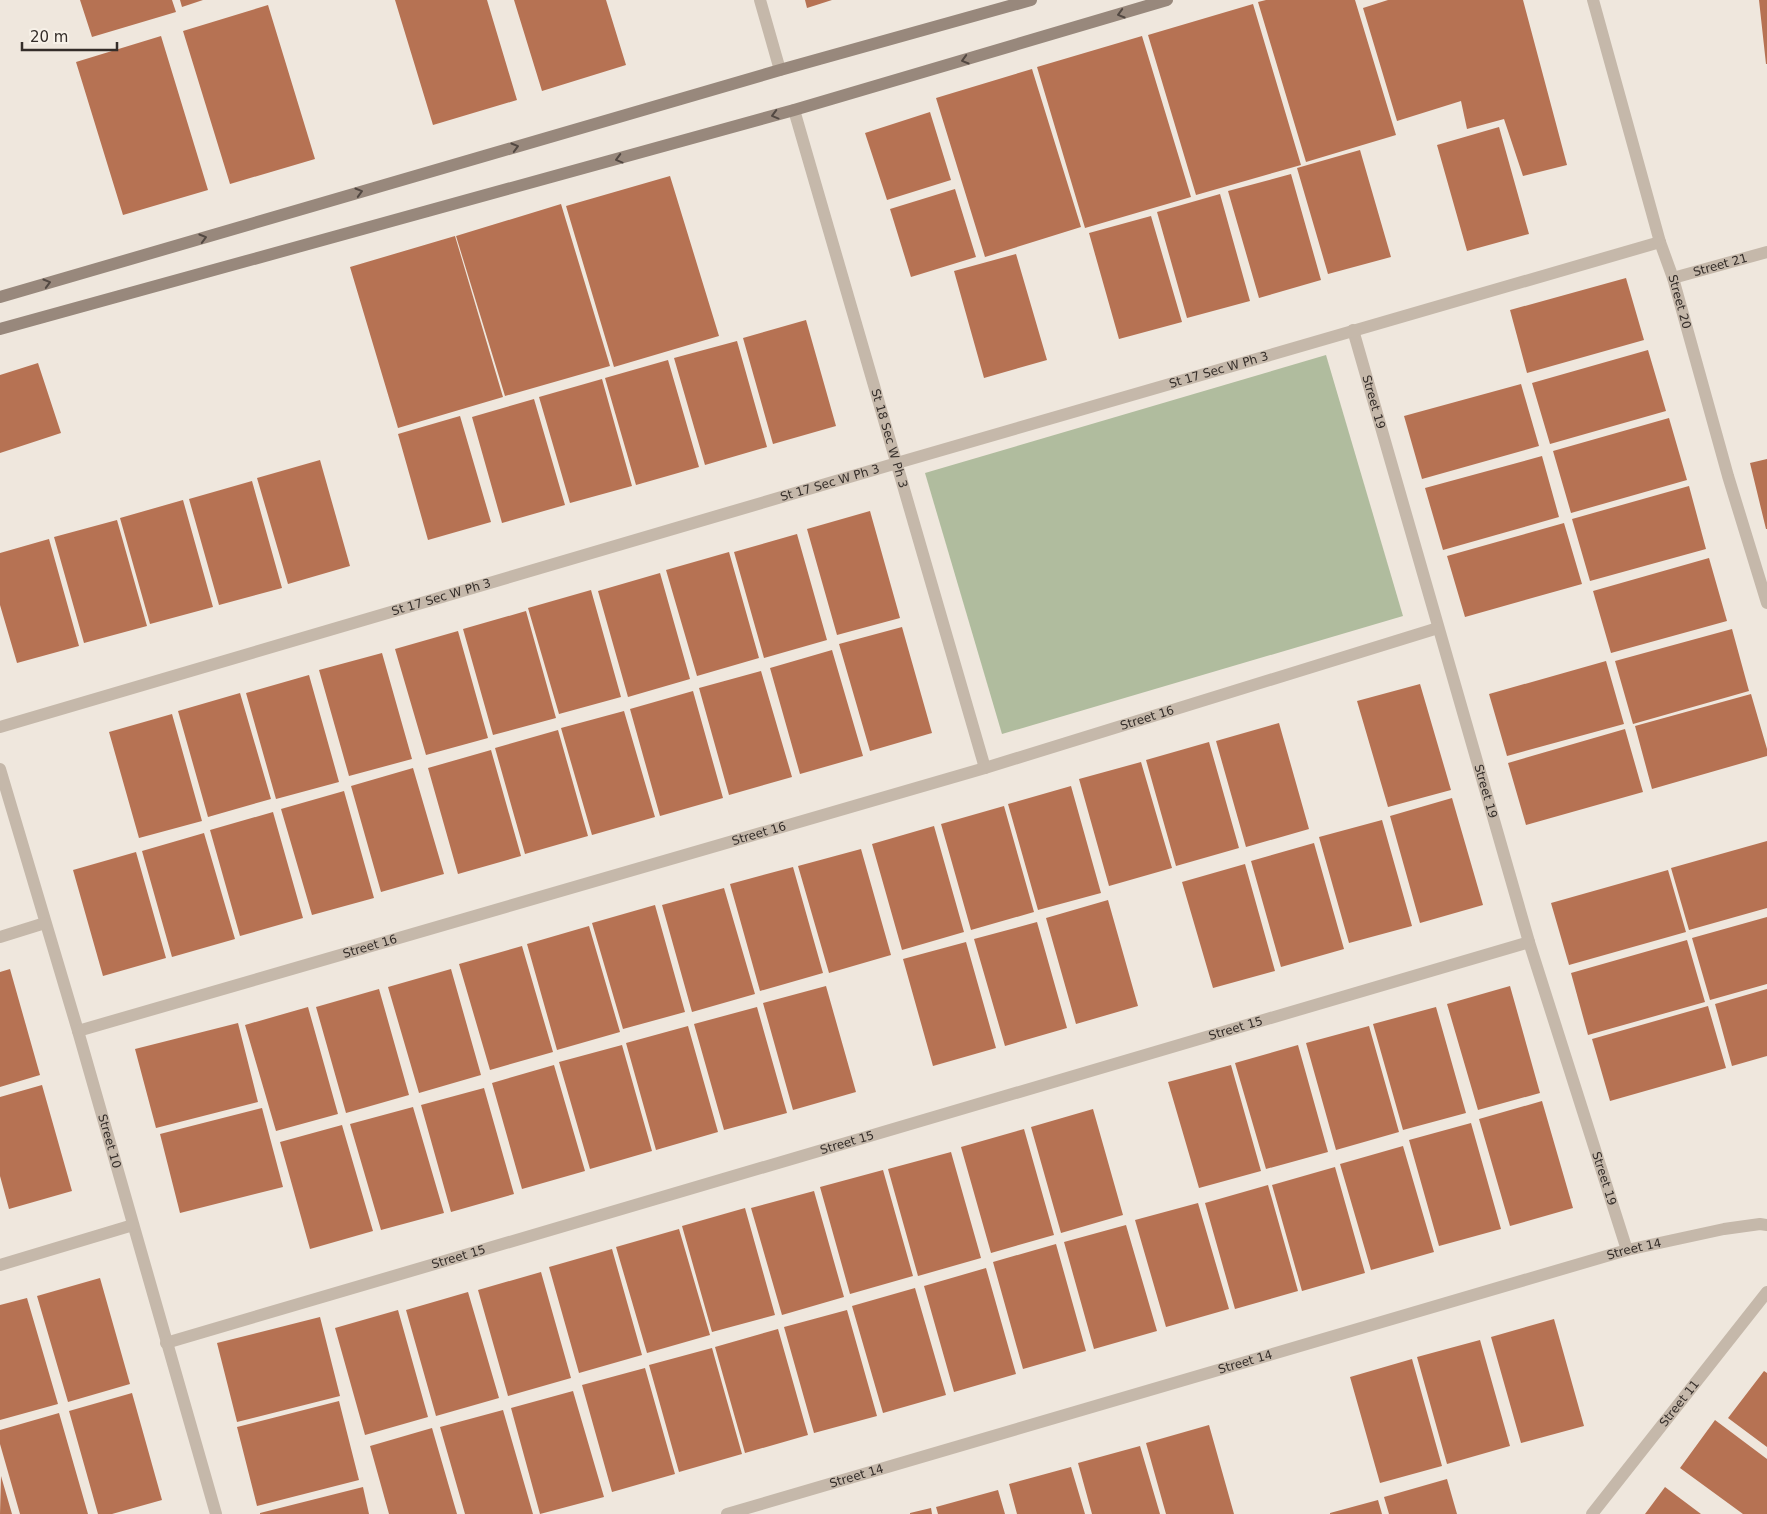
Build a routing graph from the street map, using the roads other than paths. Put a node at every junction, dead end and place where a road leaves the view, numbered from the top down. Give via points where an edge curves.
1 (760, 0) edge
2 (1031, 0) edge
3 (1167, 0) edge
4 (1593, 0) edge
5 (780, 70) junction
6 (794, 110) junction
7 (1660, 242) junction
8 (1767, 252) edge
9 (1673, 278) junction
10 (0, 297) edge
11 (0, 329) edge
12 (1353, 330) junction
13 (897, 463) junction
14 (1767, 603) edge
15 (1438, 628) junction
16 (0, 727) edge
17 (985, 768) junction
18 (0, 769) edge
19 (45, 922) junction
20 (0, 936) edge
21 (1529, 942) junction
22 (78, 1031) junction
23 (132, 1225) junction
24 (1767, 1225) edge
25 (1627, 1250) junction
26 (0, 1265) edge
27 (1767, 1292) edge
28 (166, 1343) junction
29 (216, 1514) edge
30 (727, 1514) edge
31 (1592, 1514) edge

1 - 5 street
2 - 5 main road
3 -> 6 main road
4 - 7 street, Street 20
10 -> 5 main road
6 -> 11 main road
6 - 13 street, St 18 Sec W Ph 3
7 - 9 street, Street 20
7 - 12 street, St 17 Sec W Ph 3
8 - 9 street, Street 21
9 - 14 street, Street 20
12 - 13 street, St 17 Sec W Ph 3
12 - 15 street, Street 19
13 - 16 street, St 17 Sec W Ph 3
13 - 17 street, St 18 Sec W Ph 3
15 - 17 street, Street 16
15 - 21 street, Street 19
17 - 22 street, Street 16
18 - 19 street, Street 10
19 - 20 street
19 - 22 street, Street 10
21 - 25 street, Street 19
21 - 28 street, Street 15
22 - 23 street, Street 10
23 - 26 street
23 - 28 street, Street 10
24 - 25 street, Street 14 via 1724,1229
25 - 30 street, Street 14
27 - 31 street, Street 11
28 - 29 street, Street 10

